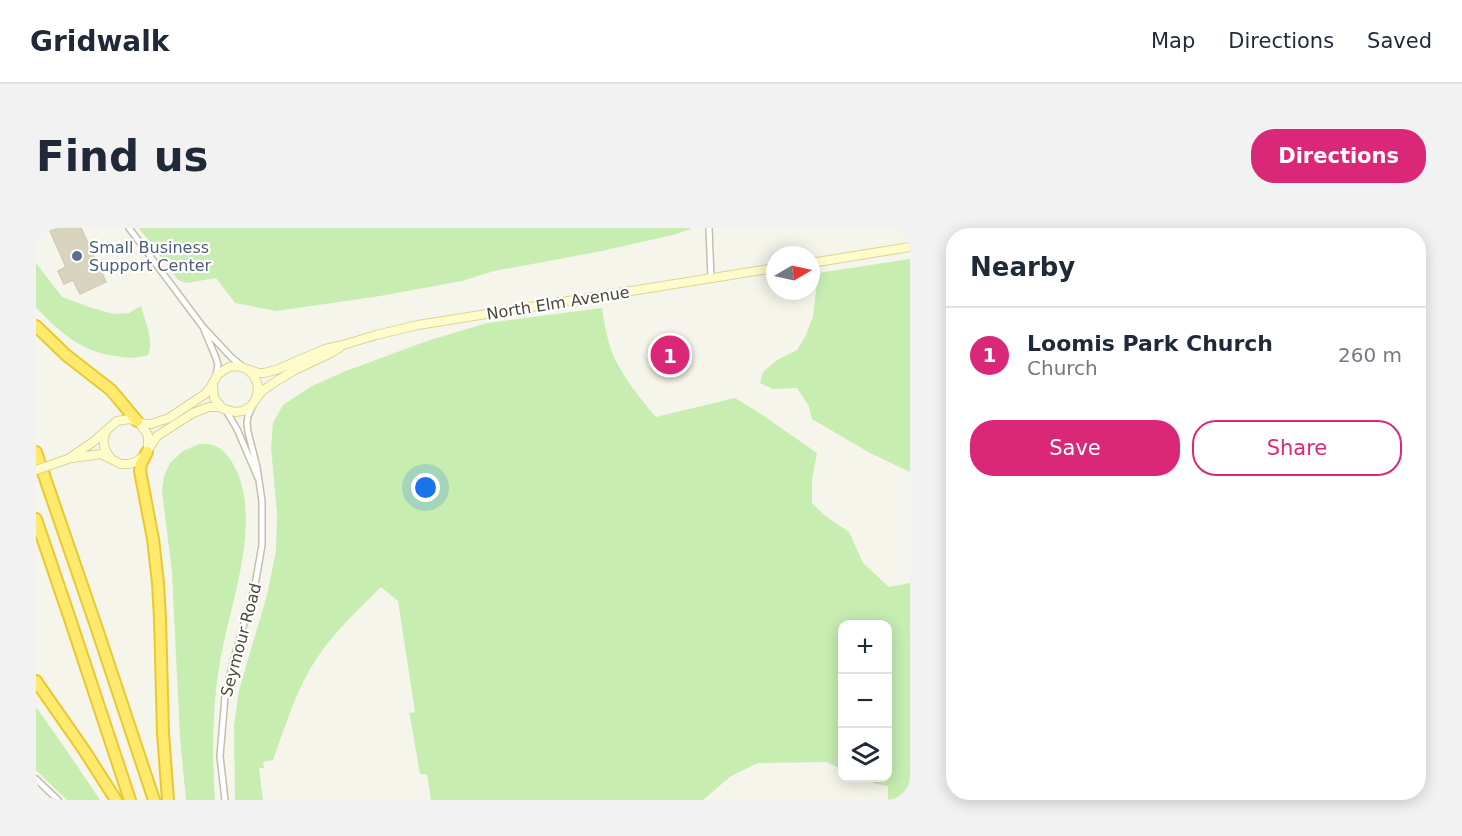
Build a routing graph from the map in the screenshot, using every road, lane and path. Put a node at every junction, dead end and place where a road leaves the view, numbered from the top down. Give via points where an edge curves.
1 (129, 228) edge
2 (709, 228) edge
3 (910, 247) edge
4 (820, 262) edge
5 (766, 270) edge
6 (711, 279) junction
7 (36, 326) edge
8 (203, 327) junction
9 (343, 345) junction
10 (246, 369) junction
11 (216, 378) junction
12 (256, 399) junction
13 (225, 409) junction
14 (137, 421) junction
15 (109, 427) junction
16 (36, 452) edge
17 (147, 452) junction
18 (68, 459) junction
19 (112, 459) junction
20 (36, 470) edge
21 (258, 480) junction
22 (36, 519) edge
23 (36, 681) edge
24 (36, 779) edge
25 (58, 800) edge
26 (116, 800) edge
27 (130, 800) edge
28 (154, 800) edge
29 (168, 800) edge
30 (225, 800) edge

1 - 8 street
2 - 6 street
3 - 4 main road
5 - 6 main road, North Elm Avenue
6 - 9 main road, North Elm Avenue via 454,318
7 - 14 highway via 111,390
8 - 10 street
8 - 11 street via 216,358
9 - 10 main road, North Elm Avenue via 314,352 269,372 260,374
9 - 12 main road, North Elm Avenue via 289,373
10 - 11 main road, North Elm Avenue via 229,367
10 - 12 main road via 257,382
11 - 13 main road, Seymour Road via 213,394
11 - 14 main road, North Elm Avenue via 205,394 169,418 151,424
12 - 13 main road, North Elm Avenue via 243,411
12 - 21 street, Seymour Road via 247,423
13 - 17 main road, North Elm Avenue via 209,407 197,411 160,433
13 - 21 street, Seymour Road
14 - 15 main road, North Elm Avenue via 122,419
14 - 17 main road via 148,435
15 - 18 main road, North Elm Avenue
15 - 19 main road via 104,444
16 - 28 highway
17 - 19 main road, North Elm Avenue via 131,464
17 - 29 highway via 140,474 158,583
18 - 19 main road, North Elm Avenue via 101,454
18 - 20 main road, North Elm Avenue, bridge
21 - 30 street, Seymour Road via 262,501 258,570 224,706 220,756
22 - 27 highway
23 - 26 highway
24 - 25 street

